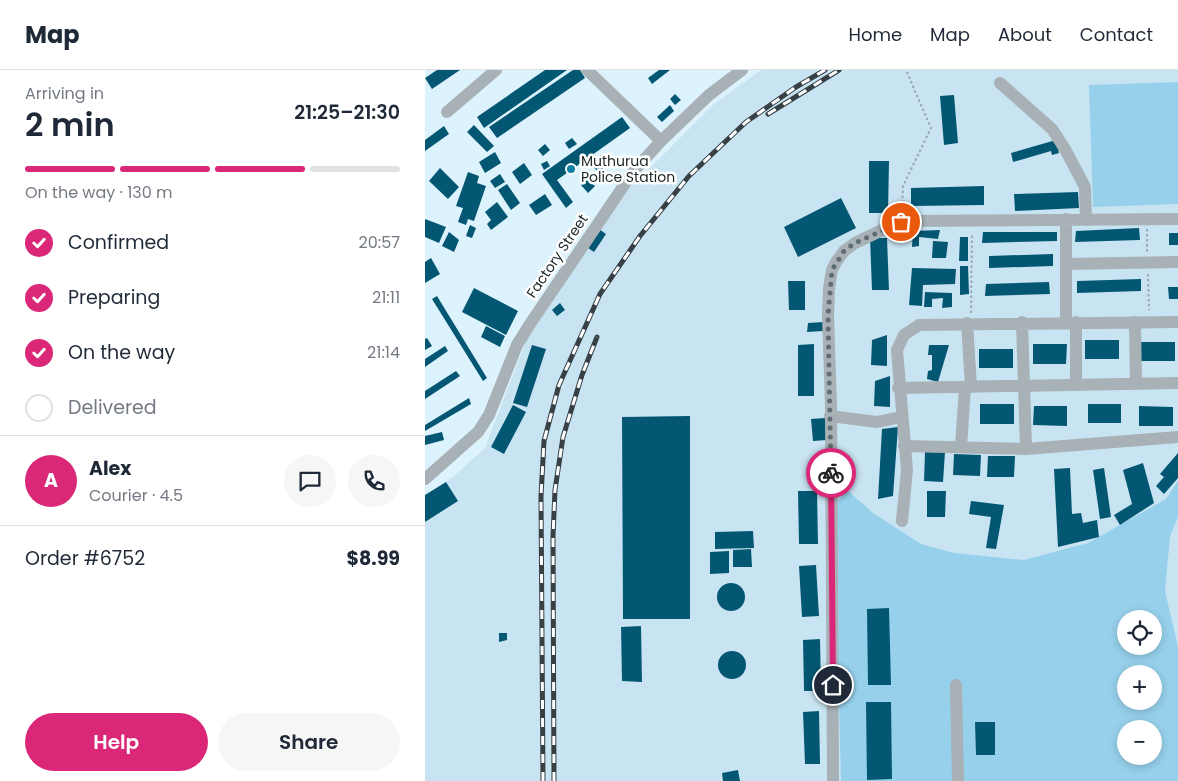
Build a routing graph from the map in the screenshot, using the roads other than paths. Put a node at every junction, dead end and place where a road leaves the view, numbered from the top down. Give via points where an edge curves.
1 (496, 70) edge
2 (587, 70) edge
3 (742, 70) edge
4 (1000, 83) dead end
5 (447, 112) dead end
6 (661, 141) junction
7 (1066, 219) junction
8 (1178, 219) edge
9 (1086, 220) junction
10 (1178, 262) edge
11 (1066, 264) junction
12 (1022, 322) junction
13 (1071, 322) junction
14 (1135, 322) junction
15 (1178, 322) edge
16 (969, 323) junction
17 (1178, 383) edge
18 (1136, 384) junction
19 (1076, 385) junction
20 (1024, 386) junction
21 (968, 387) junction
22 (898, 388) junction
23 (831, 416) junction
24 (901, 417) junction
25 (1178, 437) edge
26 (904, 446) junction
27 (961, 447) junction
28 (1026, 448) junction
29 (425, 479) edge
30 (902, 521) dead end
31 (957, 684) dead end
32 (833, 781) edge
33 (958, 781) edge

1 - 5 street
2 - 6 street
3 - 6 street, Factory Street via 709,95
4 - 9 street via 1052,129 1065,148 1085,187
6 - 29 street, Factory Street via 612,201 530,324 517,345 489,416 478,432
7 - 9 street
7 - 11 street
7 - 23 street via 901,222 844,251 832,270 828,316
8 - 9 street
10 - 11 street
11 - 13 street
12 - 13 street
12 - 16 street
12 - 20 street
13 - 14 street
13 - 19 street
14 - 15 street
14 - 18 street
16 - 21 street
16 - 22 street via 919,325 910,329 897,350
17 - 18 street
18 - 19 street
19 - 20 street
20 - 21 street
20 - 28 street
21 - 22 street
21 - 27 street
22 - 24 street
23 - 24 street via 877,422
23 - 32 street
24 - 26 street
25 - 28 street
26 - 27 street
26 - 30 street via 907,470
27 - 28 street
31 - 33 street

